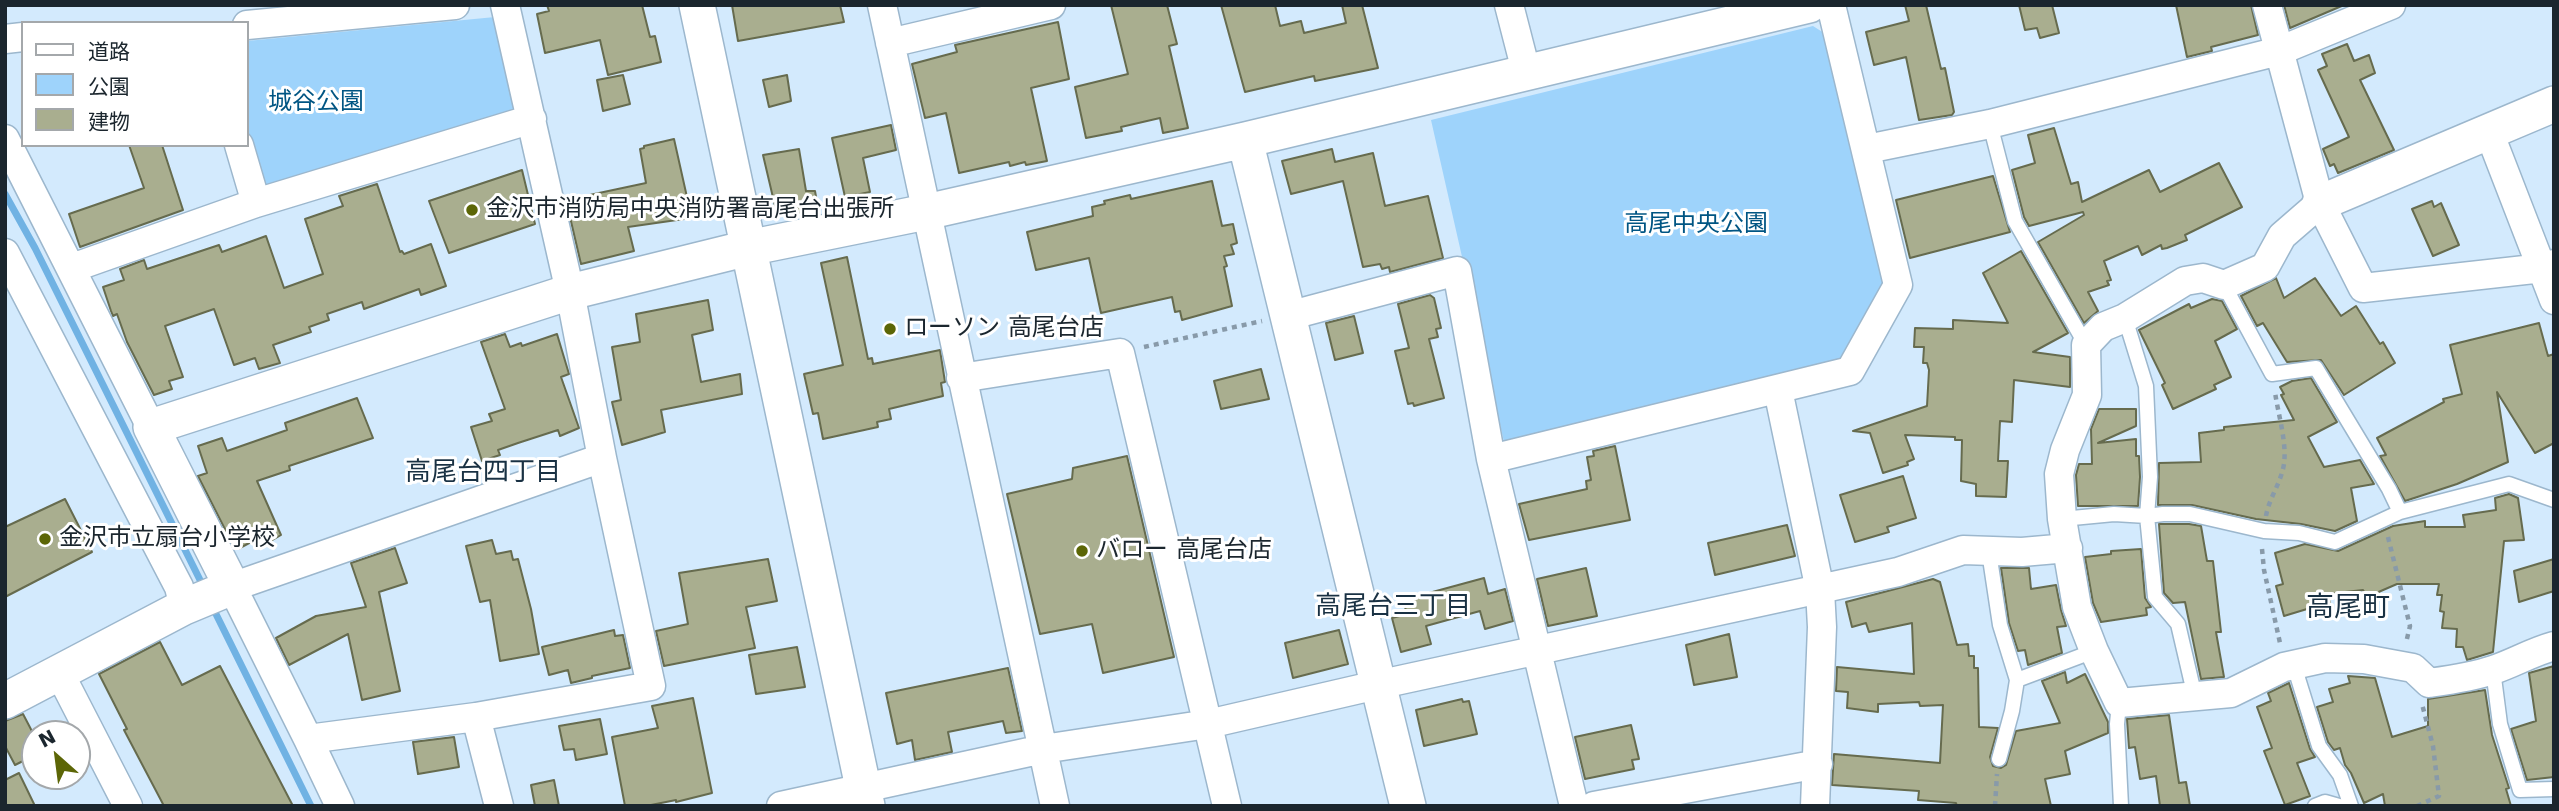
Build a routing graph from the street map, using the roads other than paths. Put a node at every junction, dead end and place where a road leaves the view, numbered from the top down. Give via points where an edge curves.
1 (455, 5) edge
2 (505, 5) edge
3 (697, 5) edge
4 (882, 5) edge
5 (1051, 5) edge
6 (1509, 5) edge
7 (1809, 5) edge
8 (1831, 5) edge
9 (2266, 5) edge
10 (2391, 5) edge
11 (248, 25) edge
12 (890, 43) junction
13 (2279, 51) junction
14 (1526, 71) junction
15 (2554, 104) edge
16 (532, 119) junction
17 (1990, 124) junction
18 (2489, 132) junction
19 (1245, 140) junction
20 (6, 143) edge
21 (240, 147) edge
22 (1867, 149) junction
23 (256, 203) junction
24 (2320, 203) junction
25 (926, 212) junction
26 (748, 247) junction
27 (5, 253) edge
28 (2548, 266) edge
29 (72, 268) junction
30 (2224, 285) junction
31 (570, 292) junction
32 (2554, 300) edge
33 (1288, 316) junction
34 (2126, 318) junction
35 (2086, 345) junction
36 (961, 378) junction
37 (1778, 390) junction
38 (151, 427) junction
39 (602, 458) junction
40 (1490, 459) junction
41 (2554, 500) edge
42 (2400, 512) junction
43 (2147, 516) junction
44 (2062, 519) junction
45 (2068, 548) junction
46 (1989, 552) junction
47 (1820, 590) junction
48 (207, 597) junction
49 (2554, 646) edge
50 (1538, 650) junction
51 (2094, 651) junction
52 (2284, 667) junction
53 (2493, 670) junction
54 (60, 674) junction
55 (2017, 680) junction
56 (1377, 685) junction
57 (2195, 697) junction
58 (5, 701) edge
59 (2119, 703) junction
60 (476, 717) junction
61 (1208, 724) junction
62 (308, 738) junction
63 (1043, 749) junction
64 (1999, 759) road end
65 (1818, 764) junction
66 (2554, 789) edge
67 (865, 797) edge
68 (128, 806) edge
69 (340, 806) edge
70 (499, 806) edge
71 (781, 806) edge
72 (1055, 806) edge
73 (1227, 806) edge
74 (1408, 806) edge
75 (1574, 806) edge
76 (1594, 806) edge
77 (1815, 806) edge
78 (2121, 806) edge
79 (2315, 806) edge
80 (2339, 806) edge
81 (2351, 806) edge

1 - 11 street
2 - 16 street
3 - 26 street
4 - 12 street
5 - 12 street
6 - 14 street
7 - 14 street
8 - 22 street
9 - 13 street
10 - 13 street
12 - 25 street
13 - 17 street
13 - 24 street
14 - 19 street
15 - 18 street
16 - 23 street
16 - 31 street
17 - 22 street
17 - 35 lane via 2015,221
18 - 24 street
18 - 28 street
19 - 25 street
19 - 33 street
20 - 29 street
21 - 23 street
22 - 37 street via 1898,285 1850,371
23 - 29 street
24 - 28 street via 2363,288
24 - 30 street via 2282,236 2265,268
25 - 26 street
25 - 36 street
26 - 31 street
26 - 67 street
27 - 48 street via 179,587
28 - 32 street
29 - 38 street
30 - 34 street via 2203,278 2185,281
30 - 42 lane via 2272,374 2316,368
31 - 38 street
31 - 39 street
33 - 40 street via 1457,271
33 - 56 street
34 - 35 street via 2103,327
34 - 43 lane via 2146,386
35 - 44 street via 2087,396 2059,474
36 - 61 street via 1120,353
36 - 63 street
37 - 40 street
37 - 47 street
38 - 48 street
39 - 48 street
39 - 60 street via 651,686
40 - 50 street
41 - 42 lane via 2510,484
42 - 43 lane via 2335,542 2190,514
43 - 44 lane
43 - 57 lane via 2155,597 2178,624
44 - 45 street
45 - 46 street
45 - 51 street via 2077,607
46 - 47 street via 1963,550 1898,572
46 - 55 lane via 2000,625
47 - 50 street
47 - 65 street
48 - 54 street
48 - 62 street
49 - 53 street
50 - 56 street
50 - 75 street
51 - 55 lane
51 - 59 street
52 - 53 street via 2325,658 2364,659 2413,668 2429,683
52 - 57 street via 2231,693
52 - 81 lane via 2296,672 2319,746 2340,775
53 - 66 lane via 2500,724 2520,790
54 - 58 street
54 - 68 street
55 - 64 lane
56 - 61 street
56 - 74 street
57 - 59 street
59 - 78 lane
60 - 62 street
60 - 70 street
61 - 63 street
61 - 73 street
62 - 69 street
63 - 67 street
63 - 72 street
65 - 76 street
65 - 77 street
67 - 71 street
79 - 80 lane via 2325,802

